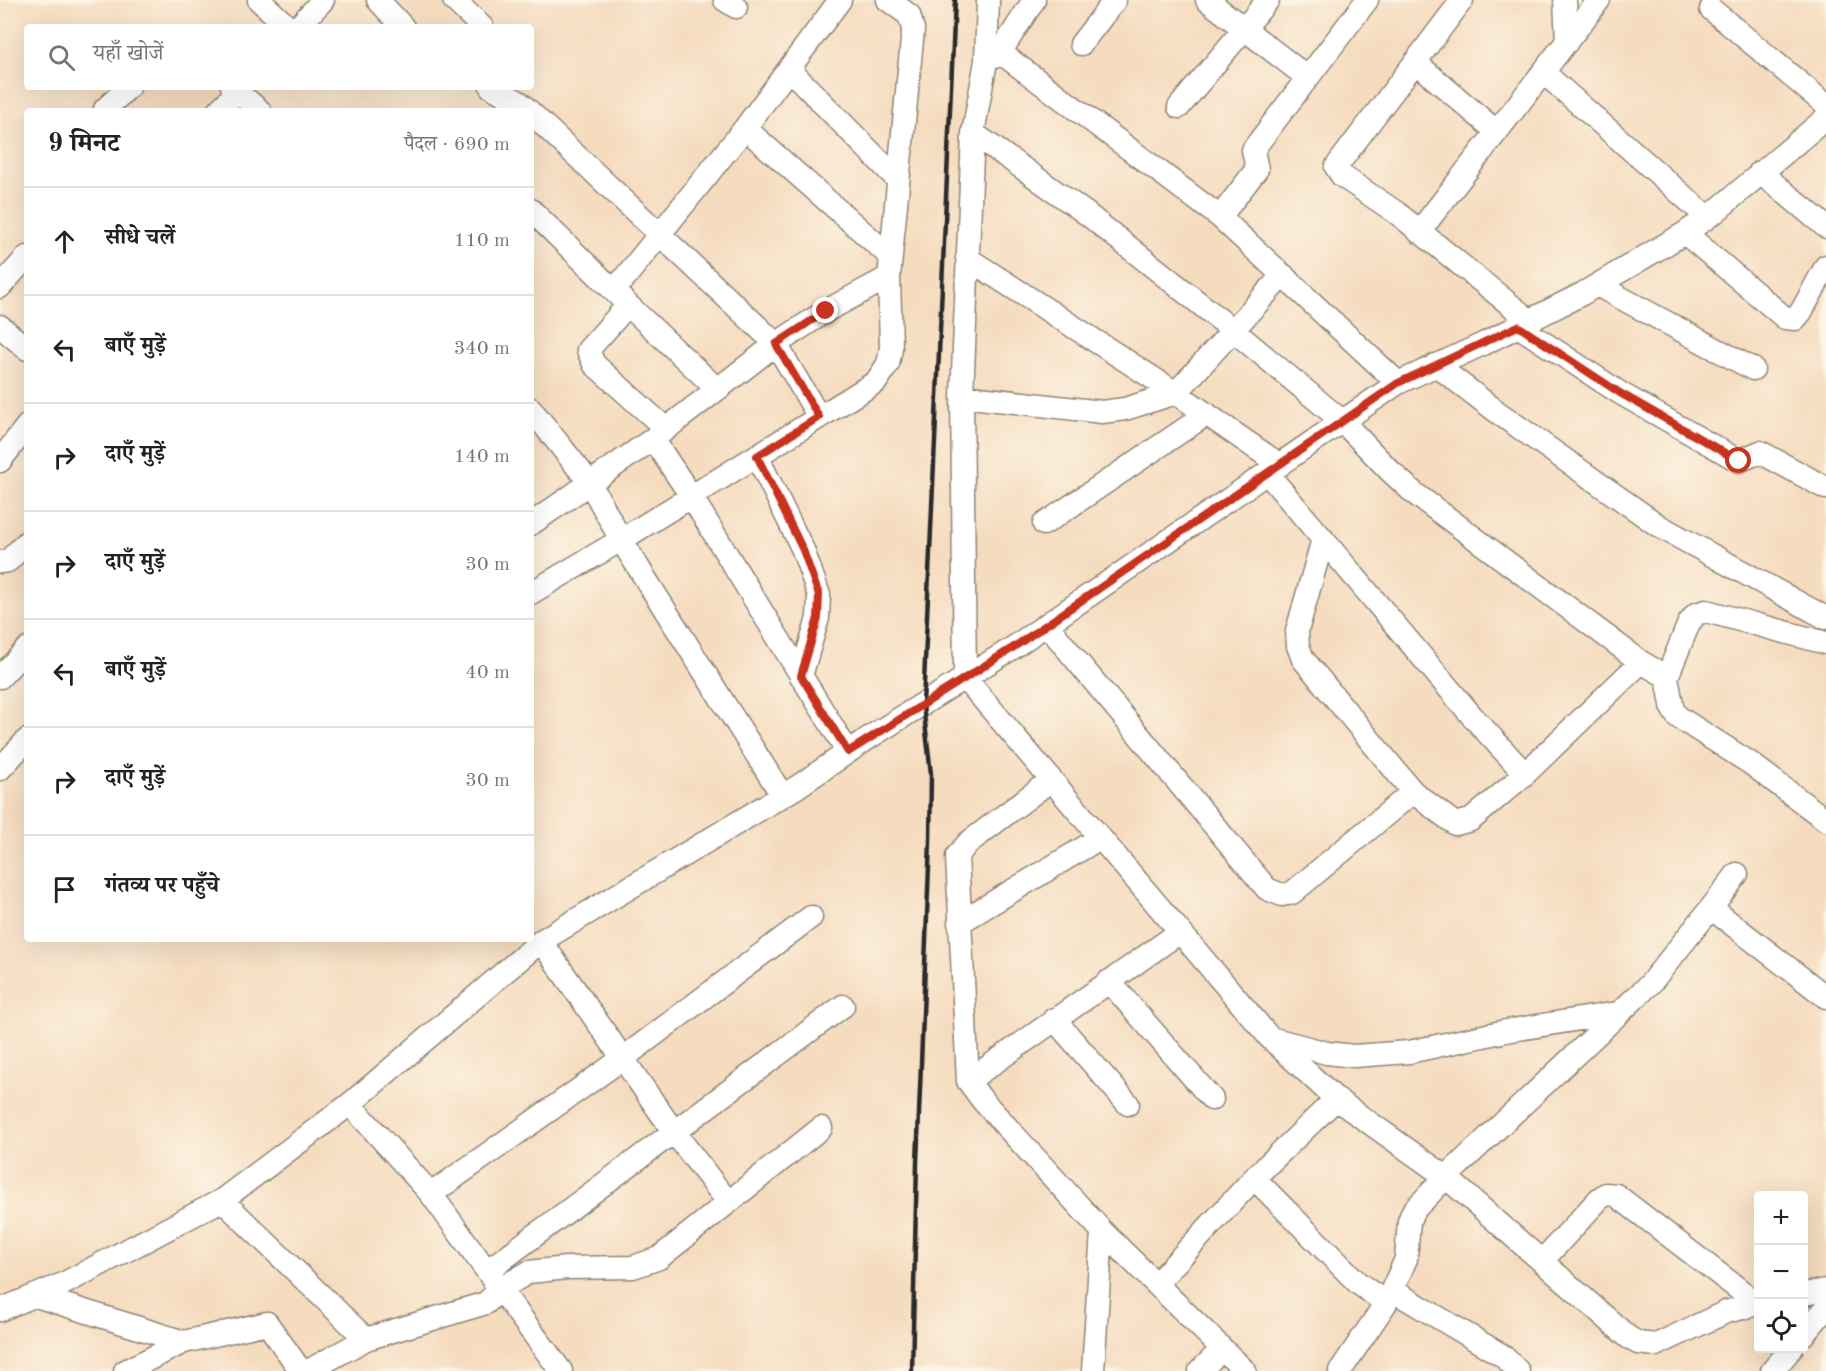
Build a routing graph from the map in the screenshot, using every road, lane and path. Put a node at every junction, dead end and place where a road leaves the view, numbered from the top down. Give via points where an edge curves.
1 (259, 0) edge
2 (323, 0) edge
3 (378, 0) edge
4 (454, 0) edge
5 (840, 0) edge
6 (988, 0) edge
7 (1034, 0) edge
8 (1115, 0) edge
9 (1207, 0) edge
10 (1268, 0) edge
11 (1367, 0) edge
12 (1462, 0) edge
13 (1565, 0) edge
14 (1599, 0) edge
15 (891, 1) edge
16 (1711, 9) dead end
17 (285, 24) edge
18 (301, 24) edge
19 (400, 24) edge
20 (479, 24) edge
21 (1246, 28) junction
22 (1566, 42) junction
23 (1080, 44) dead end
24 (995, 56) junction
25 (1415, 62) junction
26 (789, 69) junction
27 (1543, 72) junction
28 (1308, 78) junction
29 (126, 90) edge
30 (236, 90) edge
31 (238, 90) edge
32 (497, 90) edge
33 (1179, 107) dead end
34 (106, 108) edge
35 (221, 108) edge
36 (257, 108) edge
37 (526, 108) edge
38 (534, 116) edge
39 (1825, 117) edge
40 (745, 128) junction
41 (1497, 132) junction
42 (973, 133) junction
43 (1760, 172) junction
44 (898, 180) junction
45 (534, 213) edge
46 (1220, 217) junction
47 (1707, 217) junction
48 (1826, 227) edge
49 (1419, 231) junction
50 (1685, 233) junction
51 (660, 234) junction
52 (967, 258) junction
53 (24, 260) edge
54 (1826, 266) edge
55 (890, 267) junction
56 (1283, 275) junction
57 (1597, 285) junction
58 (0, 287) edge
59 (621, 298) junction
60 (1524, 323) junction
61 (1234, 331) junction
62 (776, 344) junction
63 (1436, 365) junction
64 (1753, 369) dead end
65 (1398, 383) junction
66 (717, 389) junction
67 (1176, 393) junction
68 (962, 396) junction
69 (534, 413) edge
70 (1207, 414) junction
71 (819, 417) junction
72 (1342, 421) junction
73 (24, 430) edge
74 (660, 434) junction
75 (757, 456) junction
76 (0, 461) edge
77 (1273, 469) junction
78 (590, 483) junction
79 (1826, 488) edge
80 (691, 496) junction
81 (534, 522) edge
82 (1044, 524) dead end
83 (1323, 539) junction
84 (621, 540) junction
85 (24, 545) edge
86 (0, 562) edge
87 (534, 591) edge
88 (1826, 618) edge
89 (1047, 625) junction
90 (1826, 643) edge
91 (24, 652) edge
92 (1641, 662) junction
93 (801, 676) junction
94 (0, 677) edge
95 (1667, 677) junction
96 (965, 678) junction
97 (24, 743) edge
98 (848, 752) junction
99 (0, 769) edge
100 (1525, 774) junction
101 (1051, 780) junction
102 (1413, 792) junction
103 (782, 795) junction
104 (1826, 820) edge
105 (1100, 838) junction
106 (1737, 874) dead end
107 (1711, 908) junction
108 (811, 917) dead end
109 (959, 923) junction
110 (1180, 932) junction
111 (541, 941) junction
112 (1109, 981) junction
113 (1826, 997) edge
114 (843, 1006) dead end
115 (1617, 1013) junction
116 (1054, 1019) junction
117 (1270, 1038) junction
118 (622, 1059) junction
119 (968, 1081) junction
120 (1212, 1099) dead end
121 (1336, 1099) junction
122 (350, 1104) junction
123 (1128, 1104) dead end
124 (821, 1128) dead end
125 (674, 1132) junction
126 (1446, 1177) junction
127 (1254, 1178) junction
128 (431, 1194) junction
129 (222, 1200) junction
130 (728, 1202) junction
131 (1102, 1231) junction
132 (1542, 1261) junction
133 (494, 1280) junction
134 (1156, 1284) junction
135 (1826, 1290) edge
136 (1808, 1293) edge
137 (36, 1296) junction
138 (1389, 1296) junction
139 (1754, 1301) edge
140 (1754, 1305) edge
141 (1826, 1308) edge
142 (0, 1310) edge
143 (1808, 1328) edge
144 (366, 1339) junction
145 (184, 1342) junction
146 (1222, 1349) junction
147 (1788, 1353) edge
148 (125, 1371) edge
149 (301, 1371) edge
150 (308, 1371) edge
151 (561, 1371) edge
152 (1093, 1371) edge
153 (1200, 1371) edge
154 (1245, 1371) edge
155 (1340, 1371) edge
156 (1518, 1371) edge
157 (1773, 1371) edge

1 - 17 street
2 - 18 street
3 - 19 street
4 - 20 street
5 - 26 street
6 - 24 street
7 - 24 street
8 - 23 street
9 - 21 street
10 - 21 street
11 - 28 street
12 - 25 street
13 - 22 street
14 - 22 street
15 - 44 street via 909,15 913,29
16 - 39 street
21 - 28 street
21 - 33 street
22 - 27 street
24 - 42 street
24 - 46 street via 1009,61
25 - 41 street
25 - 49 street via 1336,167 1342,176
26 - 40 street
26 - 44 street
27 - 41 street
27 - 47 street
28 - 46 street via 1253,150 1257,169
29 - 34 street
30 - 35 street
31 - 36 street
32 - 37 street
38 - 51 street
39 - 43 street
40 - 51 street
40 - 55 street
41 - 49 street
42 - 52 street
42 - 61 street via 1088,214
43 - 47 street
43 - 48 street
44 - 55 street
45 - 59 street
46 - 56 street
47 - 50 street
49 - 60 street
50 - 54 street via 1785,318 1795,319 1801,312
50 - 57 street
51 - 59 street
51 - 62 street
52 - 67 street
52 - 68 street
53 - 58 street
55 - 62 street
55 - 71 street via 888,364 876,382
56 - 61 street
56 - 65 street
57 - 60 street
57 - 64 street
59 - 66 street
59 - 74 street via 588,351 589,356
60 - 63 street
60 - 79 street via 1620,393 1739,461 1760,452
61 - 67 street
61 - 72 street
62 - 66 street
62 - 71 street
63 - 65 street
63 - 88 street via 1659,526
65 - 72 street
66 - 74 street
67 - 68 street via 1102,412
67 - 70 street
68 - 96 street
69 - 78 street
70 - 77 street
70 - 82 street
71 - 75 street
72 - 77 street
72 - 92 street via 1414,493
73 - 76 street
74 - 78 street
74 - 80 street
75 - 80 street
75 - 93 street via 803,550 819,595 818,618
77 - 83 street
77 - 89 street
78 - 81 street
78 - 84 street
80 - 84 street
80 - 93 street
83 - 100 street
83 - 102 street via 1297,631 1298,646 1303,659
84 - 87 street
84 - 103 street
85 - 86 street via 8,561
89 - 96 street
89 - 102 street via 1267,889 1282,895 1292,893
90 - 95 street via 1706,611 1696,614 1689,623
91 - 94 street
92 - 95 street
92 - 100 street
93 - 98 street
95 - 104 street via 1678,717 1750,763
96 - 98 street
96 - 101 street
97 - 99 street
98 - 103 street
100 - 102 street via 1471,820 1461,824 1455,824
101 - 105 street
101 - 109 street via 968,843 957,856
103 - 111 street
105 - 109 street
105 - 110 street
106 - 107 street
107 - 113 street
107 - 115 street via 1650,984
108 - 118 street
109 - 119 street
110 - 112 street
110 - 117 street
111 - 118 street
111 - 122 street
112 - 116 street
112 - 120 street
114 - 125 street
115 - 117 street via 1409,1052 1354,1056
115 - 126 street
116 - 119 street
116 - 123 street
117 - 121 street
118 - 125 street
118 - 128 street
119 - 131 street
121 - 126 street
121 - 127 street
122 - 128 street
122 - 129 street
124 - 130 street
125 - 130 street
125 - 133 street
126 - 132 street
126 - 138 street via 1413,1211 1406,1259
127 - 134 street
127 - 138 street via 1358,1283
128 - 133 street
129 - 137 street
129 - 144 street
130 - 133 street via 659,1258 645,1264 529,1272
131 - 134 street
131 - 152 street
132 - 139 street via 1599,1199 1606,1194 1616,1195
132 - 140 street via 1638,1343 1656,1345 1726,1312
133 - 144 street via 486,1303
133 - 151 street
134 - 146 street
135 - 136 street
137 - 142 street
137 - 145 street
138 - 155 street
138 - 156 street via 1503,1356
141 - 143 street
144 - 150 street
145 - 148 street
145 - 149 street via 267,1323
146 - 153 street
146 - 154 street
147 - 157 street

